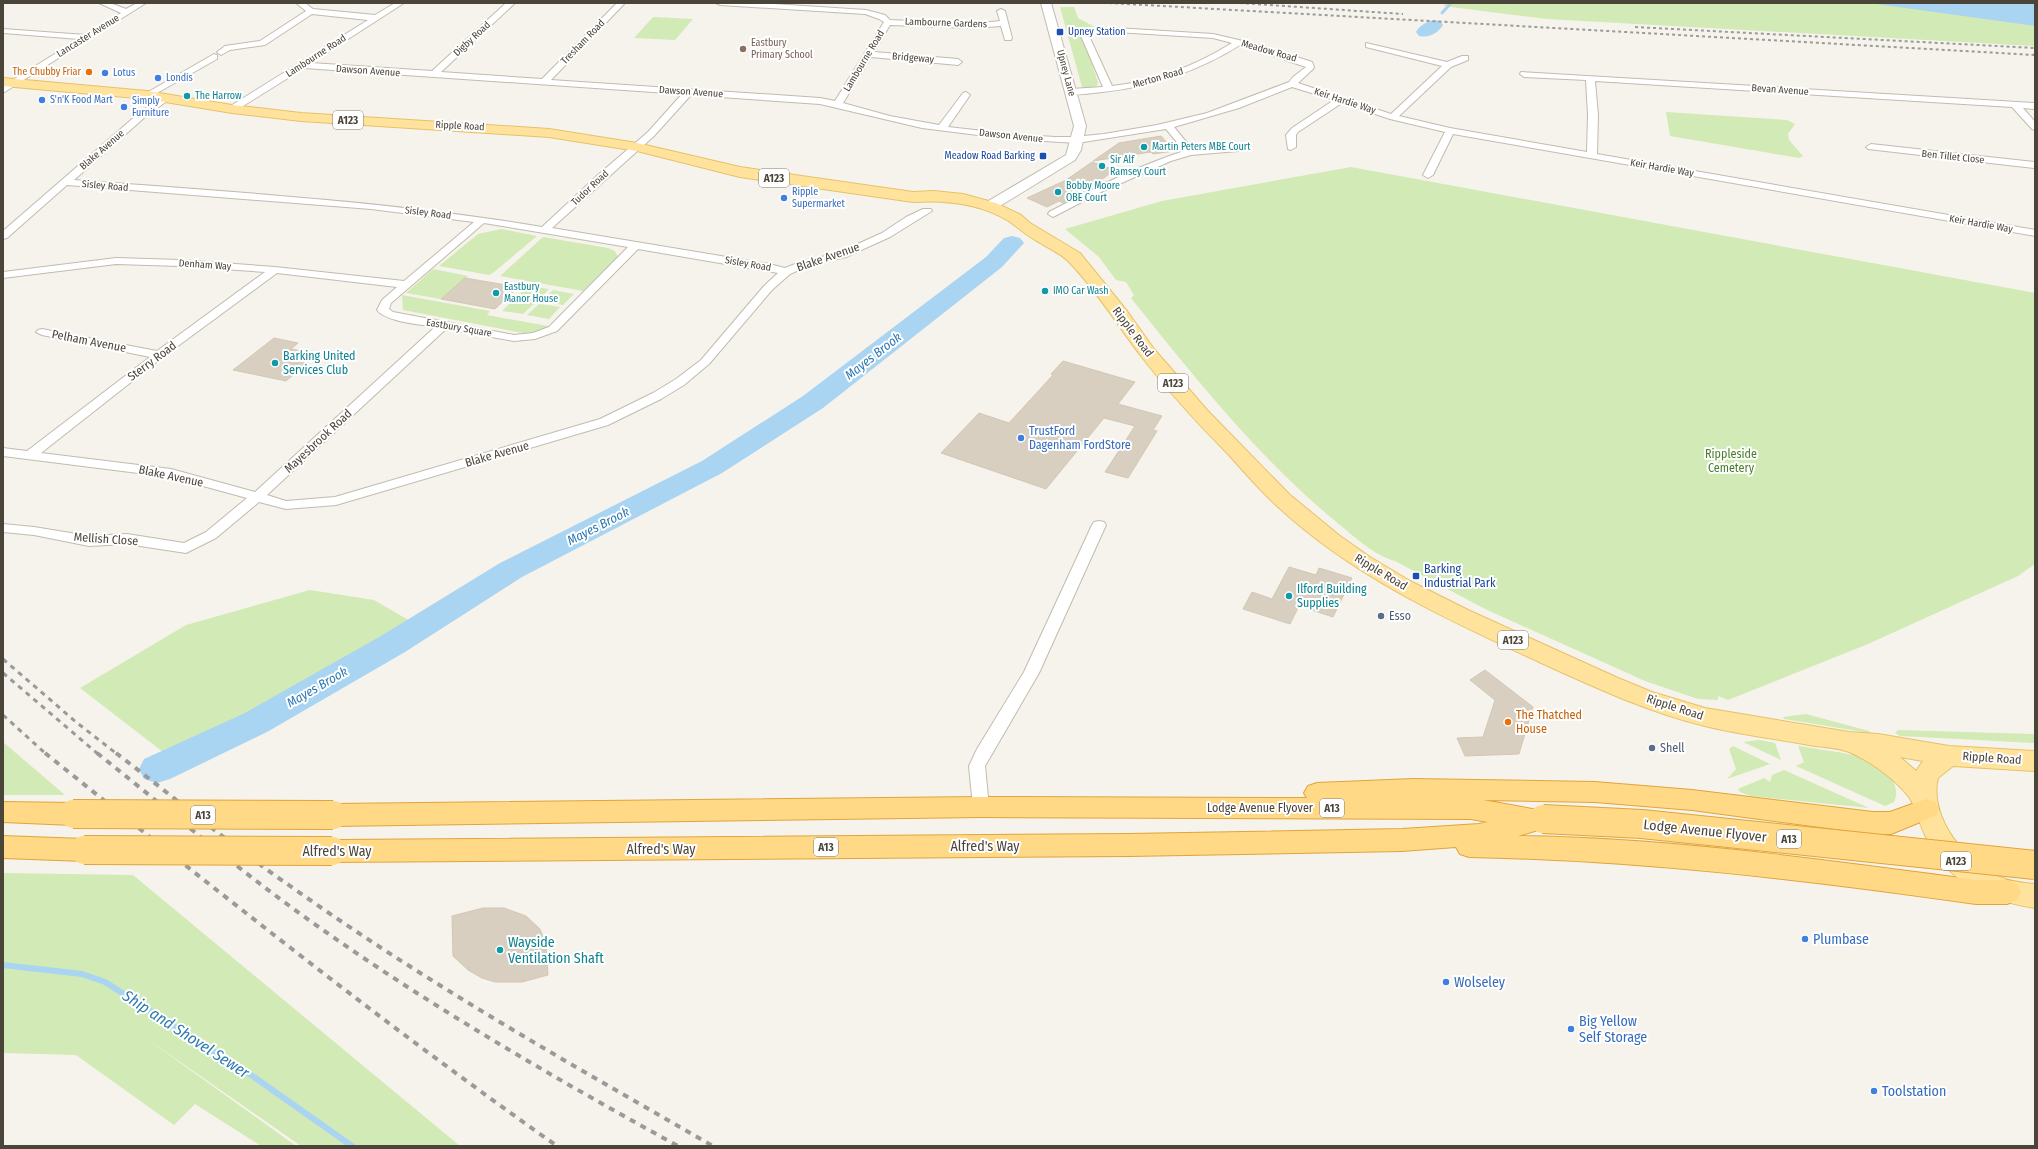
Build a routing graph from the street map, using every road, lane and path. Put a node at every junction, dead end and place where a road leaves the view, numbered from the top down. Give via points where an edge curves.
1 (103, 3) edge
2 (142, 3) edge
3 (300, 3) edge
4 (400, 3) edge
5 (511, 3) edge
6 (621, 3) edge
7 (720, 3) edge
8 (1047, 4) edge
9 (311, 11) junction
10 (1001, 11) dead end
11 (126, 12) junction
12 (376, 18) junction
13 (888, 22) junction
14 (1004, 23) junction
15 (3, 31) edge
16 (86, 37) junction
17 (224, 38) dead end
18 (1008, 38) dead end
19 (1239, 42) junction
20 (1369, 45) dead end
21 (868, 54) junction
22 (214, 57) dead end
23 (1464, 58) dead end
24 (958, 62) dead end
25 (303, 65) junction
26 (1448, 65) junction
27 (1524, 74) dead end
28 (434, 75) junction
29 (1590, 78) junction
30 (544, 82) junction
31 (1293, 84) junction
32 (7, 85) edge
33 (1109, 90) junction
34 (689, 92) junction
35 (1071, 92) junction
36 (147, 95) junction
37 (966, 95) dead end
38 (167, 98) junction
39 (1339, 101) junction
40 (838, 103) junction
41 (2015, 105) junction
42 (2035, 106) edge
43 (232, 109) junction
44 (1393, 117) junction
45 (1168, 126) junction
46 (2034, 126) edge
47 (942, 128) junction
48 (1450, 131) junction
49 (1076, 141) junction
50 (1291, 146) dead end
51 (637, 147) junction
52 (1871, 147) dead end
53 (1235, 149) dead end
54 (1190, 152) junction
55 (1592, 156) junction
56 (2035, 165) edge
57 (1428, 175) dead end
58 (66, 182) junction
59 (980, 208) junction
60 (927, 211) dead end
61 (1053, 214) dead end
62 (482, 220) junction
63 (544, 230) junction
64 (2035, 233) edge
65 (3, 236) edge
66 (635, 246) junction
67 (275, 270) junction
68 (786, 272) junction
69 (3, 275) edge
70 (406, 285) junction
71 (443, 325) junction
72 (42, 332) dead end
73 (159, 355) junction
74 (3, 452) edge
75 (30, 455) junction
76 (257, 497) junction
77 (1099, 525) dead end
78 (3, 528) edge
79 (186, 548) joint
80 (1849, 742) junction
81 (1949, 756) junction
82 (2035, 761) edge
83 (1924, 802) junction
84 (981, 807) junction
85 (1122, 809) junction
86 (3, 812) edge
87 (1543, 819) junction
88 (1320, 841) junction
89 (3, 847) edge
90 (2035, 865) edge
91 (2007, 892) junction
92 (2035, 896) edge

1 - 11 street
2 - 11 street, Lancaster Avenue
3 - 9 street
4 - 12 street, Lambourne Road
5 - 28 street, Digby Road
6 - 30 street, Tresham Road
7 - 13 street, Lambourne Road via 866,12 882,17
8 - 35 street, Upney Lane
9 - 12 street
9 - 17 street via 262,43 225,50
10 - 14 street, Lambourne Gardens
11 - 16 street, Lancaster Avenue
12 - 25 street, Lambourne Road
13 - 14 street, Lambourne Gardens via 973,26
13 - 21 street, Lambourne Road
14 - 18 street, Lambourne Gardens
15 - 16 street
16 - 32 street, Lancaster Avenue
19 - 31 street, Meadow Road via 1309,64 1308,70 1297,77
19 - 33 street, Merton Road via 1195,68 1150,82
19 - 33 street, Meadow Road via 1204,35 1116,30 1089,32 1085,36
20 - 26 street
21 - 24 street, Bridgeway
21 - 40 street, Lambourne Road
22 - 36 street
23 - 26 street
25 - 28 street, Dawson Avenue
25 - 43 street, Lambourne Road
26 - 44 street
27 - 29 street, Bevan Avenue
28 - 30 street, Dawson Avenue
29 - 41 street, Bevan Avenue
29 - 55 street via 1593,114
30 - 34 street, Dawson Avenue
31 - 39 street, Keir Hardie Way
31 - 45 street, Meadow Road via 1237,106
32 - 36 main road, Ripple Road / A123
33 - 35 street, Merton Road
34 - 40 street, Dawson Avenue
34 - 51 street, Tudor Road
35 - 49 street, Upney Lane via 1080,126
36 - 38 main road, Ripple Road / A123
37 - 47 street
38 - 43 main road, Ripple Road / A123
38 - 58 street, Blake Avenue via 142,115
39 - 44 street, Keir Hardie Way
39 - 50 street via 1295,130 1291,135
40 - 47 street, Dawson Avenue via 884,118
41 - 42 street, Bevan Avenue
41 - 46 street
43 - 51 main road, Ripple Road / A123 via 301,117 527,130
44 - 48 street, Keir Hardie Way
45 - 49 street, Meadow Road
45 - 54 street
47 - 49 street, Dawson Avenue via 1031,139
48 - 55 street, Keir Hardie Way
48 - 57 street
49 - 59 street, Upney Lane via 1071,157
51 - 59 main road, Ripple Road / A123 via 740,172
51 - 63 street, Tudor Road
52 - 56 street, Ben Tillet Close
53 - 54 street
54 - 61 street via 1096,191
55 - 64 street, Keir Hardie Way
58 - 62 street, Sisley Road via 371,206
58 - 65 street, Blake Avenue
59 - 80 main road, Ripple Road / A123 via 1007,222 1024,226 1074,257 1148,353 1200,414 1283,500 1332,541 1362,562 1460,616 1644,698 1705,717
60 - 68 street, Blake Avenue via 886,235 842,255 804,264
62 - 63 street, Sisley Road
62 - 70 street, Eastbury Square
63 - 66 street, Sisley Road
66 - 68 street, Sisley Road via 769,267
66 - 71 street, Eastbury Square via 553,329 535,336 514,338
67 - 69 street, Denham Way via 116,260
67 - 70 street, Denham Way
67 - 73 street, Sterry Road
68 - 76 street, Blake Avenue via 768,288 705,362 657,396 604,422 336,501 286,505
70 - 71 street, Eastbury Square via 386,302 383,310 390,315
71 - 76 street, Mayesbrook Road
72 - 73 street, Pelham Avenue
73 - 75 street, Sterry Road
74 - 75 street, Blake Avenue
75 - 76 street, Blake Avenue via 171,473
76 - 79 street, Mayesbrook Road via 211,536
77 - 84 street via 1031,673 982,753 977,766
78 - 79 street, Mellish Close via 89,541 128,540
80 - 81 main road, Ripple Road / A123 via 1878,744
80 - 83 main road, Ripple Road / A123 via 1896,768
81 - 82 main road, Ripple Road / A123
81 - 83 main road, Ripple Road via 1937,761 1925,777
83 - 85 highway, A13 via 1891,823 1873,823 1692,800 1594,792 1413,789 1346,793 1199,794
83 - 91 main road, Ripple Road / A123 via 1939,836 1954,858 1969,873 1986,884
84 - 85 highway, A13
84 - 86 highway, A13, bridge via 333,815
85 - 87 highway, Lodge Avenue Flyover / A13 via 1471,809
87 - 88 highway, Lodge Avenue Flyover / A13 via 1479,835 1402,840
87 - 90 highway, Lodge Avenue Flyover / A13, bridge via 1642,824
88 - 89 highway, Alfred's Way / A13, bridge via 332,851 84,850
88 - 91 highway, A13 via 1441,846 1526,846 1657,854 1976,892
91 - 92 main road, Ripple Road / A123

